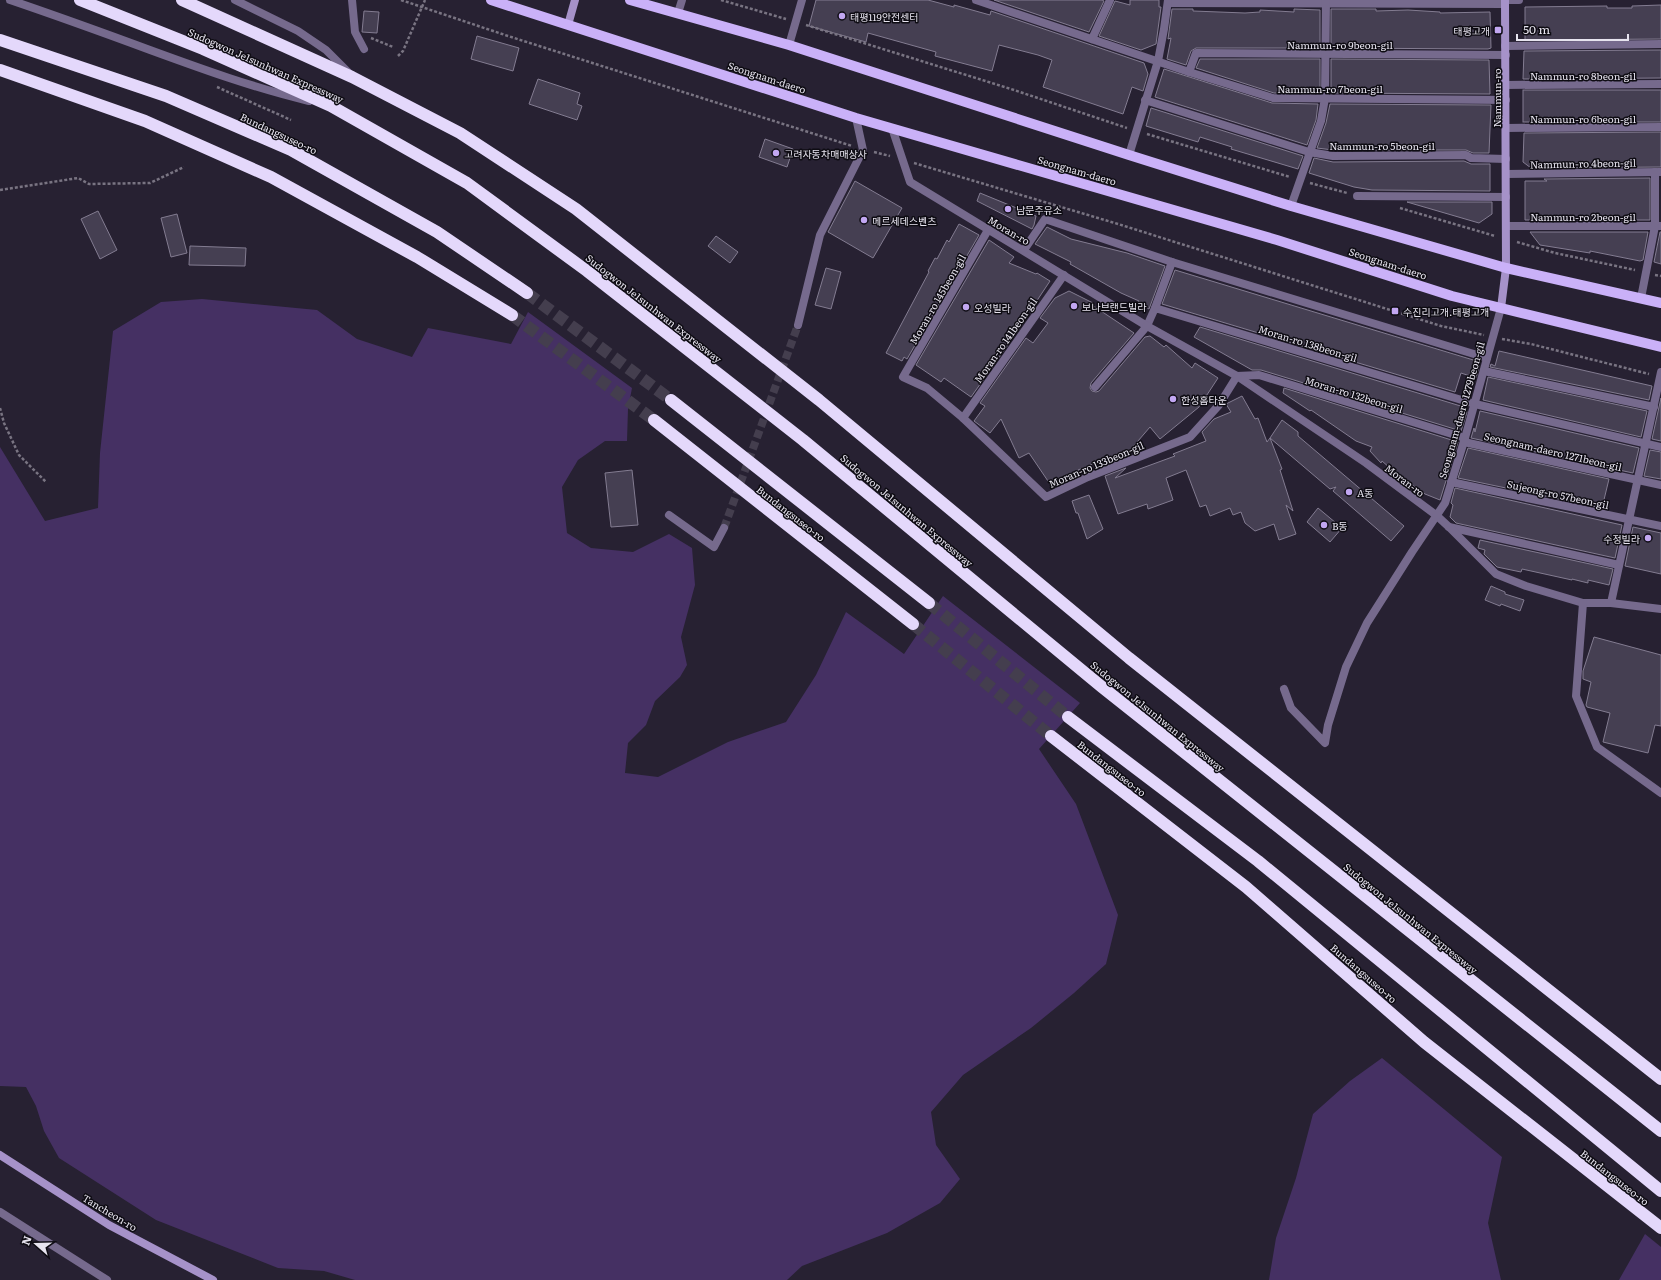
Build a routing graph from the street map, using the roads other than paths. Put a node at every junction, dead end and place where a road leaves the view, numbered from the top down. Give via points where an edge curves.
1 (10, 0) edge
2 (80, 0) edge
3 (182, 0) edge
4 (234, 0) edge
5 (352, 0) edge
6 (491, 0) edge
7 (575, 0) edge
8 (630, 0) edge
9 (682, 0) edge
10 (802, 0) edge
11 (976, 0) edge
12 (1110, 0) edge
13 (1519, 0) edge
14 (1168, 2) edge
15 (1326, 2) edge
16 (1505, 2) edge
17 (678, 13) junction
18 (568, 25) junction
19 (1092, 39) junction
20 (0, 40) edge
21 (1661, 44) edge
22 (789, 45) junction
23 (1505, 46) junction
24 (364, 49) dead end
25 (1327, 53) junction
26 (1506, 55) junction
27 (1158, 61) junction
28 (0, 70) edge
29 (1189, 72) junction
30 (352, 77) junction
31 (1661, 84) edge
32 (1506, 86) junction
33 (1326, 98) junction
34 (1145, 100) junction
35 (1506, 100) junction
36 (331, 106) junction
37 (856, 118) junction
38 (1661, 127) edge
39 (892, 128) junction
40 (1506, 128) junction
41 (1309, 152) junction
42 (1129, 155) junction
43 (1506, 159) junction
44 (1658, 172) edge
45 (1506, 174) junction
46 (1353, 195) road end
47 (1506, 197) junction
48 (1291, 206) junction
49 (1506, 226) junction
50 (1658, 226) edge
51 (988, 230) junction
52 (1024, 250) junction
53 (1172, 262) junction
54 (1506, 268) junction
55 (1064, 275) junction
56 (527, 293) tunnel mouth
57 (1641, 298) junction
58 (1661, 303) edge
59 (1155, 308) junction
60 (1500, 308) junction
61 (512, 315) tunnel mouth
62 (798, 325) tunnel mouth
63 (1147, 326) junction
64 (1661, 347) edge
65 (1487, 358) junction
66 (1484, 371) junction
67 (1661, 374) edge
68 (1237, 376) junction
69 (903, 377) joint
70 (1095, 388) dead end
71 (671, 400) tunnel mouth
72 (1475, 404) junction
73 (1657, 408) edge
74 (963, 418) junction
75 (654, 420) tunnel mouth
76 (1465, 440) junction
77 (1646, 444) junction
78 (1661, 447) edge
79 (1637, 480) junction
80 (1451, 482) junction
81 (1661, 485) edge
82 (669, 515) dead end
83 (1436, 515) junction
84 (1629, 519) junction
85 (1661, 526) edge
86 (1449, 527) junction
87 (724, 528) tunnel mouth
88 (1619, 565) junction
89 (1583, 602) junction
90 (929, 603) tunnel mouth
91 (1612, 603) junction
92 (1661, 609) edge
93 (913, 624) tunnel mouth
94 (1284, 689) dead end
95 (1068, 717) tunnel mouth
96 (1051, 736) tunnel mouth
97 (1661, 793) edge
98 (1661, 1079) edge
99 (1661, 1131) edge
100 (0, 1155) edge
101 (1661, 1191) edge
102 (0, 1212) edge
103 (1661, 1228) edge
104 (107, 1280) edge
105 (213, 1280) edge

1 - 36 street via 224,77
2 - 36 highway, Sudogwon Je1sunhwan Expressway via 203,49
3 - 30 highway
4 - 30 street via 298,31 326,50
5 - 24 street via 355,32
6 - 18 main road, Seongnam-daero
7 - 18 main road
8 - 17 main road
9 - 17 street
10 - 22 street
11 - 19 street, Nammun-ro 7beon-gil
12 - 19 street
13 - 16 street
14 - 15 street
14 - 27 street
15 - 16 street
15 - 25 street
16 - 23 main road, Nammun-ro
17 - 22 main road
18 - 37 main road, Seongnam-daero
19 - 27 street, Nammun-ro 7beon-gil
20 - 56 highway, Bundangsuseo-ro via 166,96 291,150 437,232
21 - 23 street
22 - 42 main road
23 - 26 main road, Nammun-ro
25 - 26 street, Nammun-ro 9beon-gil
25 - 29 street, Nammun-ro 9beon-gil via 1196,53
25 - 33 street
26 - 32 main road, Nammun-ro
27 - 29 street, Nammun-ro 7beon-gil
27 - 34 street
28 - 61 highway via 145,122 271,177 417,257
29 - 33 street, Nammun-ro 7beon-gil via 1273,98
30 - 98 highway via 460,133 576,209 820,400 1129,658
31 - 32 street, Nammun-ro 8beon-gil
32 - 35 main road, Nammun-ro
33 - 35 street, Nammun-ro 7beon-gil
33 - 41 street via 1321,121
34 - 41 street, Nammun-ro 5beon-gil
34 - 42 street
35 - 40 main road, Nammun-ro
36 - 99 highway, Sudogwon Je1sunhwan Expressway via 467,183 587,271 803,440 1102,687
37 - 39 main road, Seongnam-daero
37 - 62 street via 863,150 820,235
38 - 40 street, Nammun-ro 6beon-gil
39 - 51 street, Moran-ro via 910,182
39 - 60 main road, Seongnam-daero via 1277,240 1452,296
40 - 43 main road, Nammun-ro
41 - 43 street, Nammun-ro 5beon-gil via 1333,156 1466,155 1472,158
41 - 48 street
42 - 48 main road
43 - 45 main road, Nammun-ro
44 - 45 street, Nammun-ro 4beon-gil
44 - 50 street
45 - 47 main road, Nammun-ro
46 - 47 street
47 - 49 main road, Nammun-ro
48 - 54 main road
49 - 50 street, Nammun-ro 2beon-gil
49 - 54 main road, Nammun-ro
50 - 57 street
51 - 52 street, Moran-ro
51 - 69 street, Moran-ro 145beon-gil
52 - 53 street via 1045,218
52 - 55 street, Moran-ro
53 - 59 street
53 - 65 street
54 - 57 main road
54 - 60 main road, Nammun-ro
55 - 63 street, Moran-ro
55 - 74 street, Moran-ro 141beon-gil
57 - 58 main road
59 - 63 street
59 - 72 street, Moran-ro 138beon-gil
60 - 64 main road, Seongnam-daero
60 - 65 street, Seongnam-daero 1279beon-gil
63 - 68 street, Moran-ro
63 - 70 street
65 - 66 street, Seongnam-daero 1279beon-gil
66 - 72 street, Seongnam-daero 1279beon-gil
66 - 73 street
67 - 73 street
68 - 74 street, Moran-ro 133beon-gil via 1219,405 1190,437 1088,476 1046,497
68 - 76 street, Moran-ro 132beon-gil via 1258,376
68 - 83 street, Moran-ro via 1366,463
69 - 74 street, Moran-ro 133beon-gil via 927,388
71 - 90 highway, Bundangsuseo-ro
72 - 76 street, Seongnam-daero 1279beon-gil
72 - 77 street
73 - 77 street
75 - 93 highway, Bundangsuseo-ro
76 - 79 street, Seongnam-daero 1271beon-gil
76 - 80 street, Seongnam-daero 1279beon-gil
77 - 78 street
77 - 79 street
79 - 81 street, Seongnam-daero 1271beon-gil
79 - 84 street
80 - 83 street, Seongnam-daero 1279beon-gil via 1445,503
80 - 84 street, Sujeong-ro 57beon-gil
82 - 87 street via 714,547
83 - 86 street, Moran-ro
83 - 94 street, Seongnam-daero 1279beon-gil via 1368,623 1349,661 1328,725 1325,743 1291,708
84 - 85 street, Sujeong-ro 57beon-gil
84 - 88 street
86 - 88 street
86 - 89 street, Moran-ro via 1496,574 1526,586
88 - 91 street
89 - 91 street, Moran-ro
89 - 97 street via 1576,696 1597,747
91 - 92 street, Moran-ro
95 - 101 highway, Bundangsuseo-ro via 1258,862
96 - 103 highway, Bundangsuseo-ro via 1246,887 1424,1042
100 - 105 main road, Tancheon-ro via 110,1225
102 - 104 street

